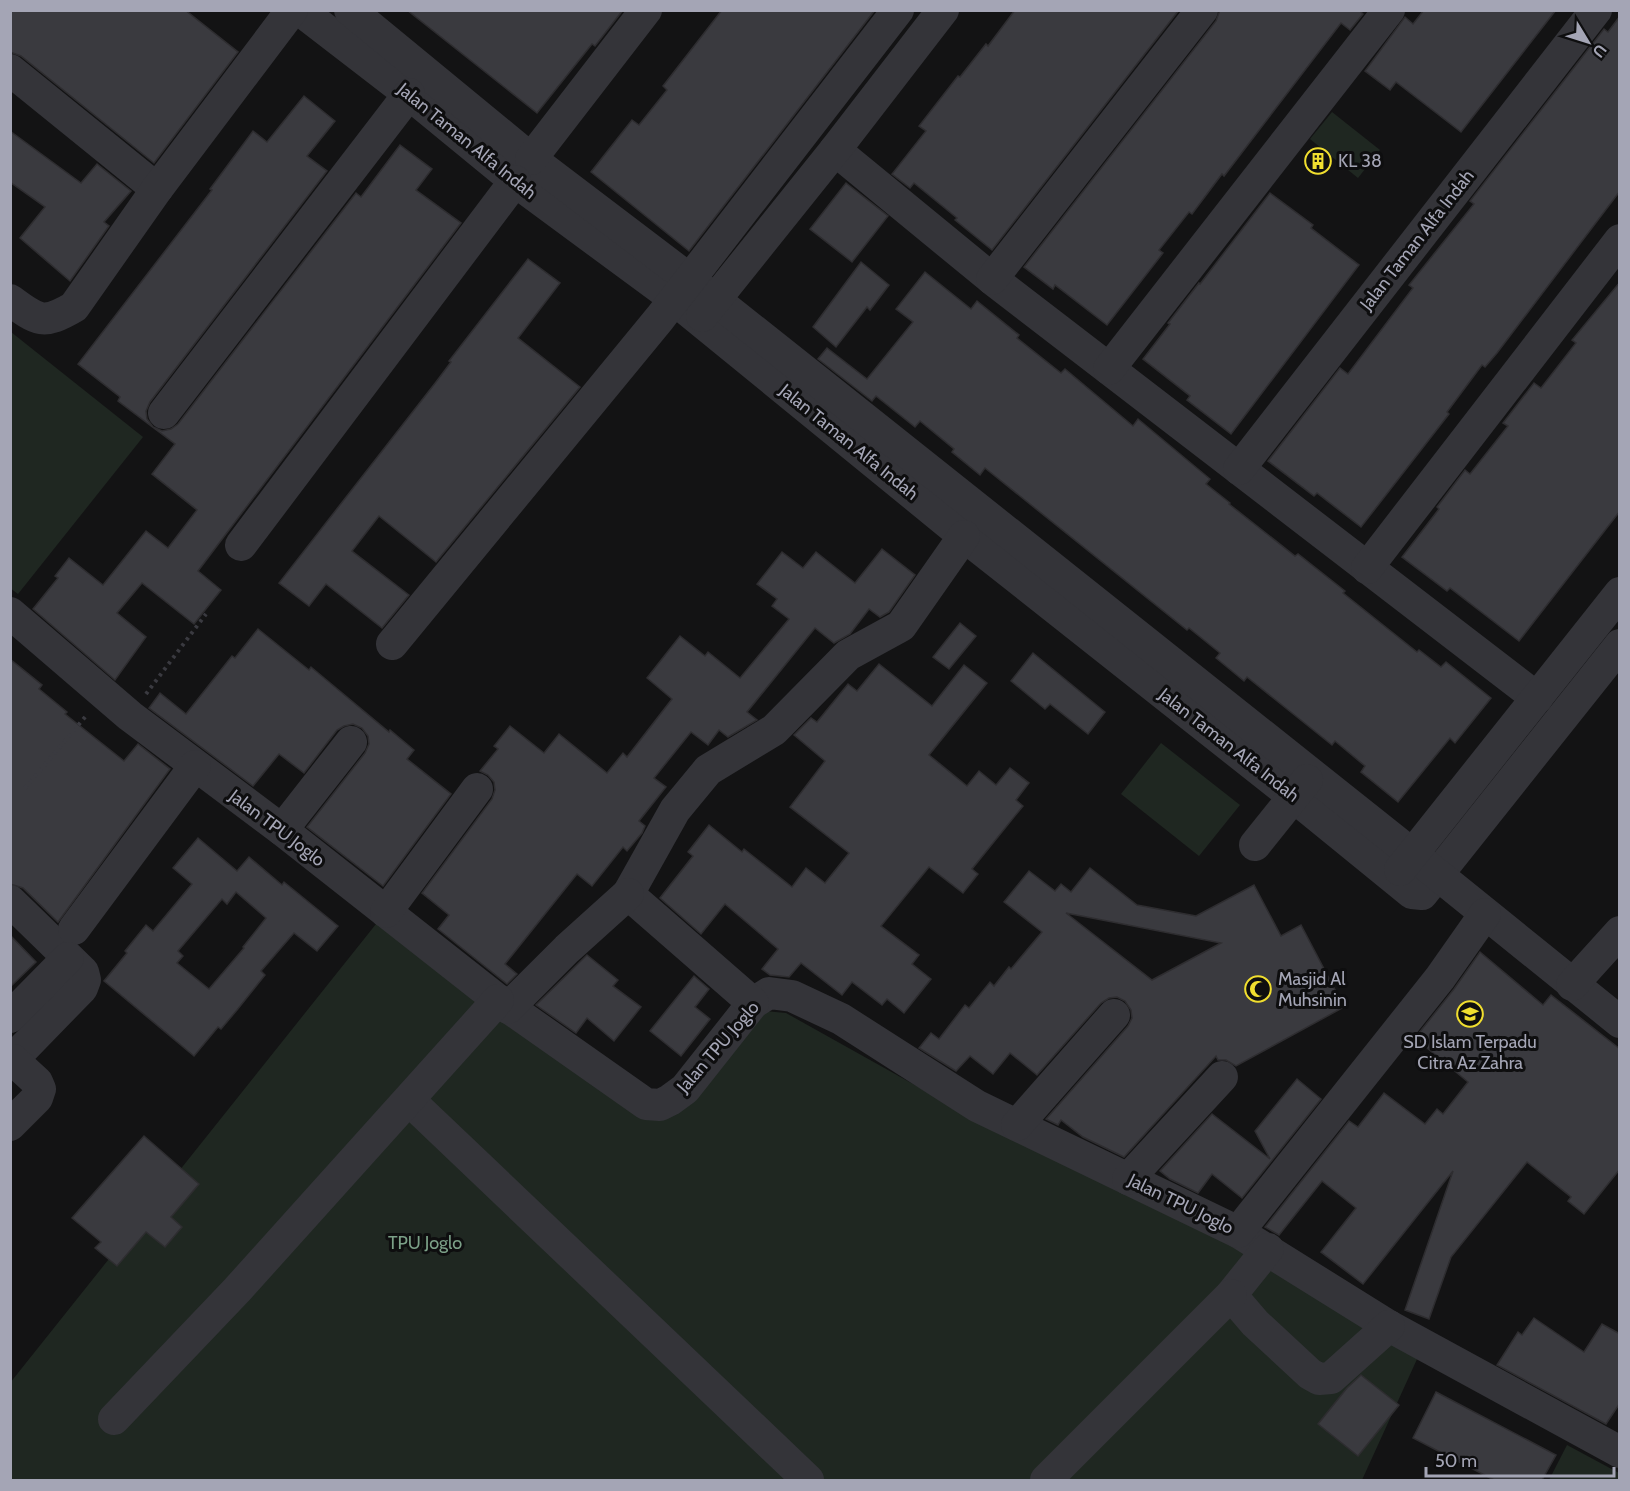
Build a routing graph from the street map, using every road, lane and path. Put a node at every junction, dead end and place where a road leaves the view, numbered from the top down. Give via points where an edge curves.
1 (292, 10) edge
2 (300, 10) edge
3 (350, 10) edge
4 (646, 10) edge
5 (898, 10) edge
6 (943, 10) edge
7 (1202, 10) edge
8 (1389, 10) edge
9 (1596, 10) edge
10 (10, 70) edge
11 (409, 94) junction
12 (835, 150) junction
13 (523, 170) junction
14 (158, 189) junction
15 (1620, 240) edge
16 (992, 279) junction
17 (682, 290) junction
18 (10, 300) edge
19 (707, 310) junction
20 (1109, 369) junction
21 (164, 413) dead end
22 (1239, 469) junction
23 (964, 536) junction
24 (241, 545) dead end
25 (1367, 568) junction
26 (1620, 593) edge
27 (10, 613) edge
28 (206, 614) dead end
29 (392, 644) dead end
30 (1620, 645) edge
31 (104, 694) junction
32 (1537, 698) junction
33 (130, 716) junction
34 (351, 742) dead end
35 (195, 766) junction
36 (1303, 786) junction
37 (25, 788) dead end
38 (477, 789) dead end
39 (282, 830) junction
40 (1255, 845) dead end
41 (1403, 866) junction
42 (1438, 875) junction
43 (628, 894) junction
44 (10, 901) edge
45 (386, 912) junction
46 (1485, 914) junction
47 (1620, 932) edge
48 (71, 943) junction
49 (1572, 985) junction
50 (753, 1003) junction
51 (503, 1004) junction
52 (1114, 1015) dead end
53 (10, 1017) edge
54 (1620, 1022) edge
55 (12, 1061) edge
56 (1222, 1077) dead end
57 (409, 1100) junction
58 (10, 1125) edge
59 (1017, 1125) junction
60 (1128, 1179) junction
61 (1238, 1232) junction
62 (1268, 1249) junction
63 (1231, 1295) junction
64 (1389, 1326) junction
65 (114, 1419) dead end
66 (1620, 1452) edge
67 (808, 1480) edge
68 (1046, 1480) edge

1 - 14 street
2 - 11 street, Jalan Taman Alfa Indah
3 - 13 street, Jalan Taman Alfa Indah
4 - 13 street
5 - 17 street
6 - 12 street
7 - 16 street
8 - 20 street
9 - 22 street, Jalan Taman Alfa Indah
10 - 14 street
11 - 13 street, Jalan Taman Alfa Indah
11 - 21 street
12 - 16 street
12 - 19 street
13 - 17 street, Jalan Taman Alfa Indah
13 - 24 street
14 - 18 street via 74,307 41,319
15 - 25 street
16 - 20 street
17 - 19 street, Jalan Taman Alfa Indah
17 - 29 street
19 - 23 street, Jalan Taman Alfa Indah
19 - 36 street, Jalan Taman Alfa Indah
20 - 22 street
22 - 25 street
23 - 36 street, Jalan Taman Alfa Indah
23 - 43 street via 901,626 849,655 774,730 708,770 675,810
25 - 32 street
26 - 32 street
27 - 31 street, Jalan TPU Joglo
28 - 33 path
30 - 42 street
31 - 33 street, Jalan TPU Joglo
31 - 37 path
32 - 41 street
33 - 35 street, Jalan TPU Joglo
34 - 39 street
35 - 39 street, Jalan TPU Joglo
35 - 48 street
36 - 40 street
36 - 41 street, Jalan Taman Alfa Indah
38 - 45 street
39 - 45 street, Jalan TPU Joglo
41 - 42 street, Jalan Taman Alfa Indah via 1412,893 1422,894
42 - 46 street
43 - 50 street
43 - 51 street
44 - 48 street
45 - 51 street, Jalan TPU Joglo
46 - 49 street
46 - 61 street via 1440,978
47 - 49 street
48 - 53 street
48 - 55 street via 85,980 82,988
49 - 54 street
50 - 51 street, Jalan TPU Joglo via 685,1089 660,1105 646,1104
50 - 59 street, Jalan TPU Joglo via 769,993 792,996 841,1019 977,1106
51 - 57 street
52 - 59 street
55 - 58 street via 40,1089 37,1098
56 - 60 street
57 - 65 street via 245,1282
57 - 67 street
59 - 60 street, Jalan TPU Joglo
60 - 61 street, Jalan TPU Joglo
61 - 62 street, Jalan TPU Joglo
62 - 63 street
62 - 64 street, Jalan TPU Joglo
63 - 64 street via 1319,1379 1331,1378
63 - 68 street
64 - 66 street, Jalan TPU Joglo

